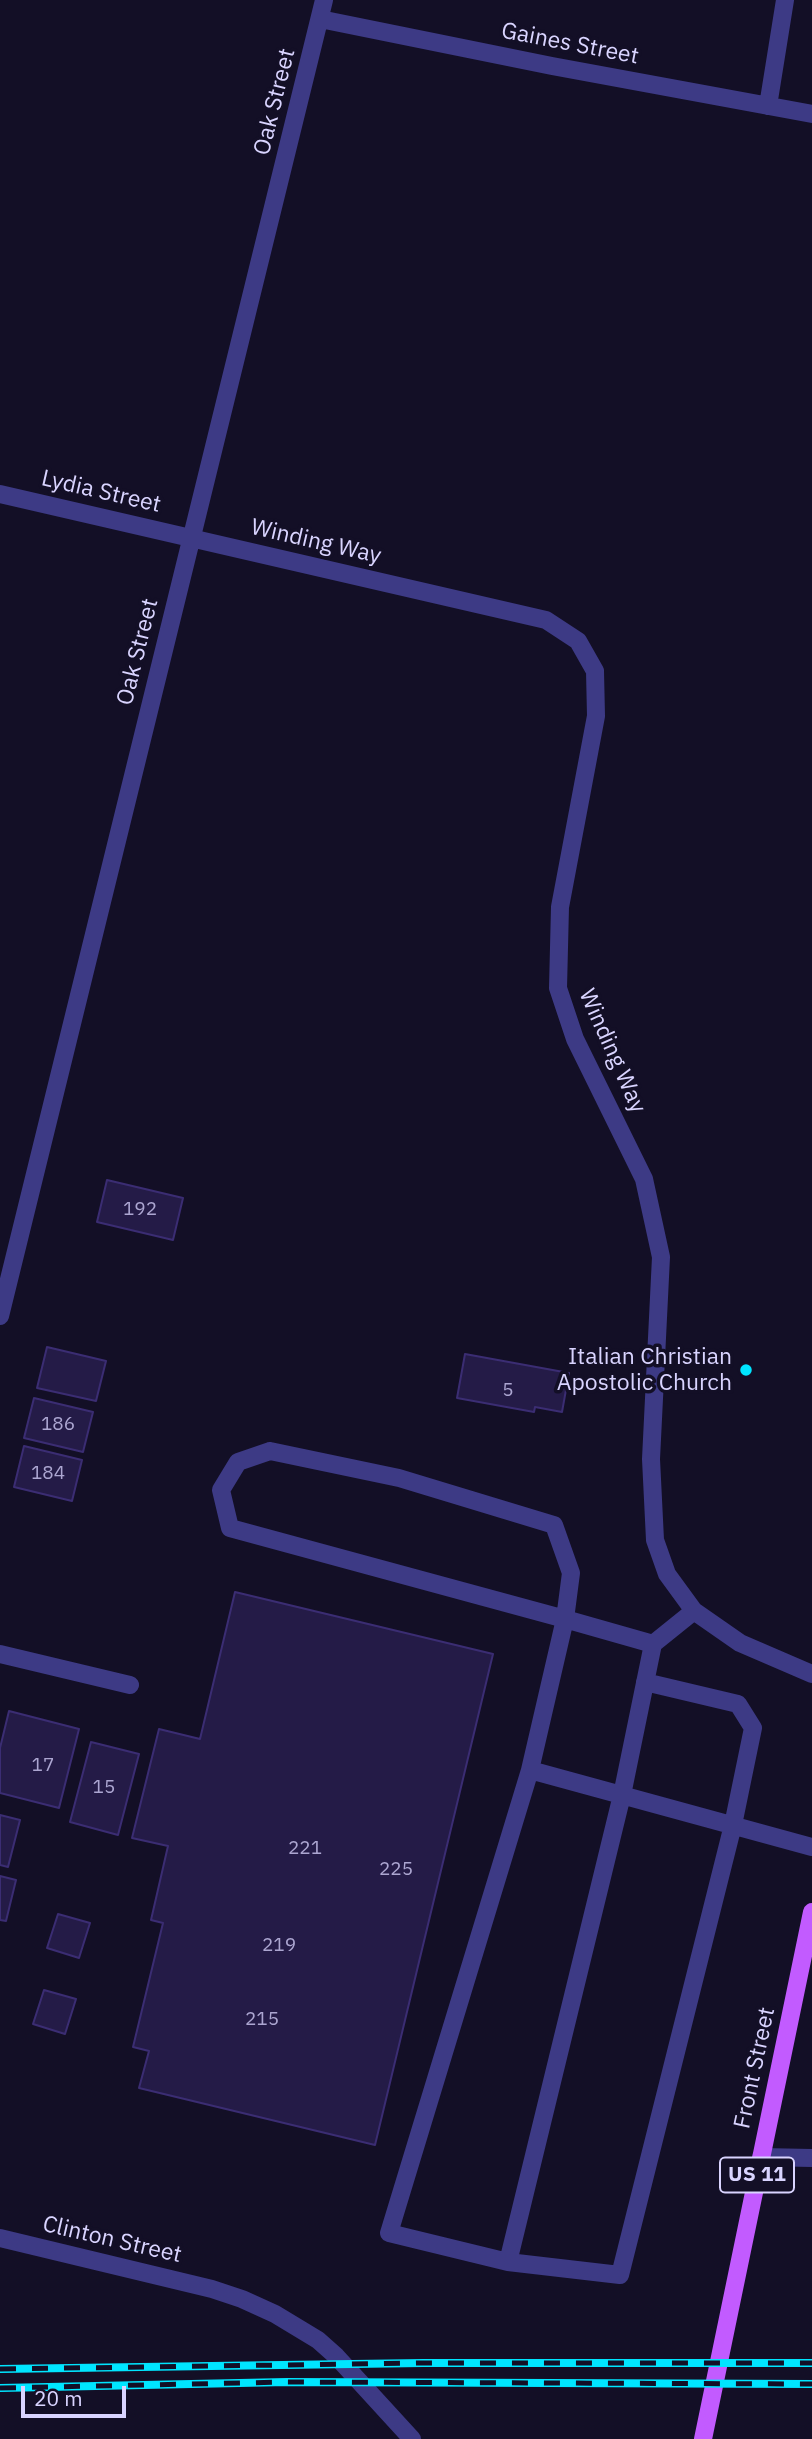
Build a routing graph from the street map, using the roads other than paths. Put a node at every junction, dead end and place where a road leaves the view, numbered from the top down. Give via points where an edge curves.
1 (324, 0) edge
2 (785, 0) edge
3 (320, 19) junction
4 (768, 106) junction
5 (812, 114) edge
6 (0, 494) edge
7 (191, 539) junction
8 (0, 1316) edge
9 (694, 1611) junction
10 (565, 1619) junction
11 (653, 1644) junction
12 (0, 1654) edge
13 (812, 1674) edge
14 (645, 1682) junction
15 (130, 1685) dead end
16 (530, 1770) junction
17 (622, 1795) junction
18 (733, 1825) junction
19 (812, 1847) edge
20 (812, 1912) edge
21 (761, 2157) junction
22 (812, 2158) edge
23 (0, 2238) edge
24 (508, 2262) junction
25 (412, 2439) edge
26 (703, 2439) edge

1 - 3 street, Oak Street
2 - 4 street
3 - 4 street, Gaines Street
3 - 7 street, Oak Street
4 - 5 street, Gaines Street
6 - 7 street, Lydia Street
7 - 8 street, Oak Street
7 - 9 street, Winding Way via 546,620 578,641 595,671 596,716 560,907 558,988 575,1039 644,1179 661,1256 651,1459 655,1540 667,1574
9 - 11 street
9 - 13 street, Winding Way via 740,1643
10 - 10 street via 230,1528 221,1490 238,1462 270,1451 399,1478 554,1525 571,1573
10 - 11 street
10 - 16 street
11 - 14 street
12 - 15 street
14 - 17 street
14 - 18 street via 738,1704 753,1728
16 - 17 street
16 - 24 street via 389,2233
17 - 18 street
17 - 24 street
18 - 19 street
18 - 24 street via 620,2274
20 - 21 main road, Front Street / US 11
21 - 22 street
21 - 26 main road, Front Street / US 11
23 - 25 street, Clinton Street via 212,2289 275,2314 318,2340

